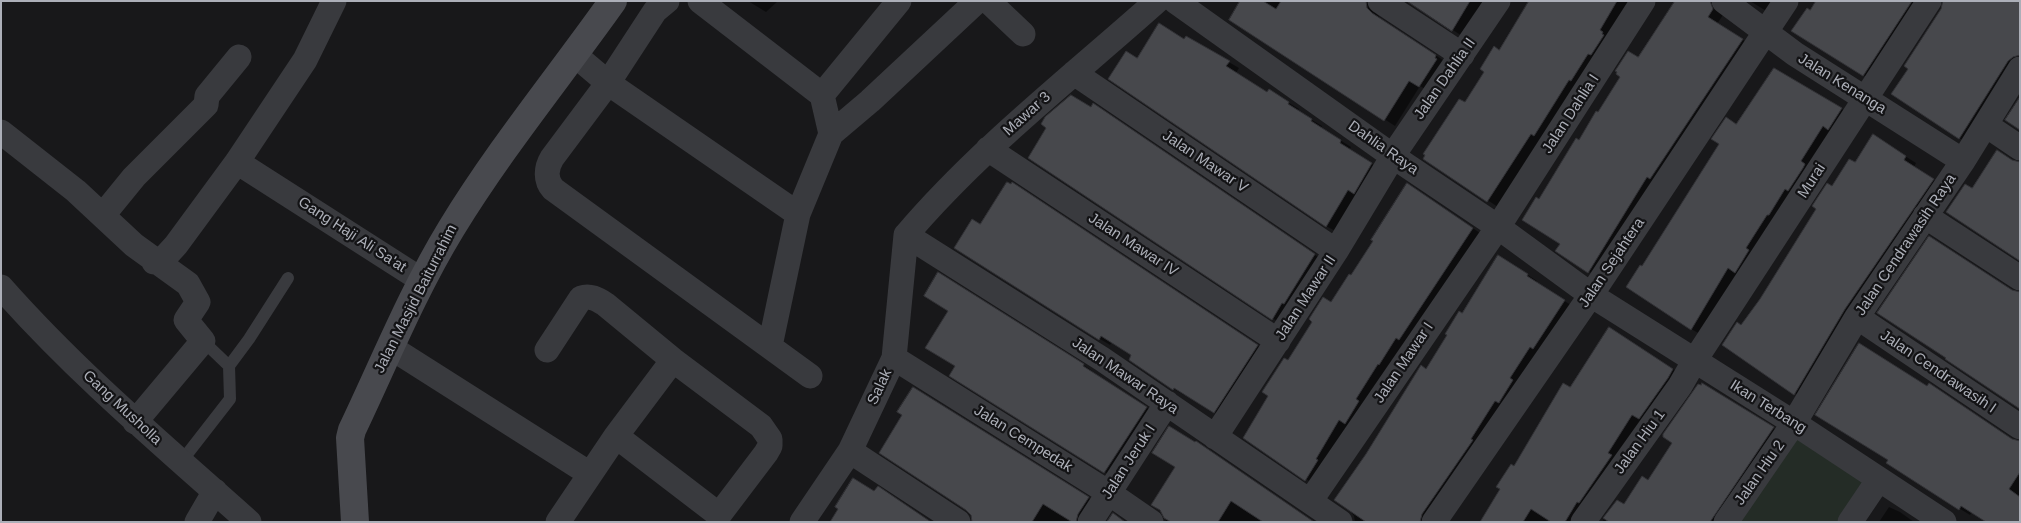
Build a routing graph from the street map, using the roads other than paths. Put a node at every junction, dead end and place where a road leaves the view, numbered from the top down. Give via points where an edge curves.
1 (334, 1) edge
2 (614, 1) edge
3 (668, 1) edge
4 (700, 1) edge
5 (899, 1) edge
6 (978, 1) edge
7 (988, 1) edge
8 (1157, 1) edge
9 (1174, 1) edge
10 (1380, 1) edge
11 (1498, 1) edge
12 (1643, 1) edge
13 (1724, 1) edge
14 (1786, 1) edge
15 (1929, 1) edge
16 (1765, 32) junction
17 (1023, 34) dead end
18 (575, 55) junction
19 (1462, 55) junction
20 (239, 57) dead end
21 (2020, 69) edge
22 (1074, 73) junction
23 (608, 83) junction
24 (822, 95) junction
25 (1866, 99) junction
26 (1986, 125) junction
27 (1, 132) edge
28 (831, 134) junction
29 (2020, 148) edge
30 (988, 150) junction
31 (1394, 156) junction
32 (1963, 161) junction
33 (237, 162) junction
34 (798, 214) junction
35 (103, 215) junction
36 (1925, 216) junction
37 (1498, 227) junction
38 (906, 235) junction
39 (1336, 251) junction
40 (154, 262) junction
41 (288, 278) dead end
42 (2020, 278) edge
43 (423, 281) junction
44 (1, 287) edge
45 (1591, 295) junction
46 (1857, 317) junction
47 (203, 341) junction
48 (1278, 341) junction
49 (770, 346) junction
50 (390, 347) junction
51 (548, 350) dead end
52 (894, 358) junction
53 (673, 360) junction
54 (1695, 360) junction
55 (229, 366) junction
56 (810, 376) dead end
57 (1167, 403) junction
58 (135, 422) junction
59 (1794, 423) junction
60 (2020, 427) edge
61 (616, 436) junction
62 (1215, 437) junction
63 (850, 451) junction
64 (181, 462) junction
65 (590, 474) junction
66 (1879, 479) junction
67 (215, 491) junction
68 (1109, 493) junction
69 (1311, 500) junction
70 (717, 519) edge
71 (559, 521) edge
72 (197, 522) edge
73 (250, 522) edge
74 (355, 522) edge
75 (802, 522) edge
76 (958, 522) edge
77 (1090, 522) edge
78 (1151, 522) edge
79 (1340, 522) edge
80 (1434, 522) edge
81 (1582, 522) edge
82 (1726, 522) edge
83 (1850, 522) edge
84 (1944, 522) edge

1 - 33 street via 304,60
2 - 18 street, Jalan Masjid Baiturrahim
3 - 23 street via 655,11
4 - 24 street
5 - 24 street
6 - 28 street
7 - 17 street
8 - 22 street, Mawar 3
9 - 31 street, Dahlia Raya
10 - 19 street
11 - 19 street, Jalan Dahlia II
12 - 37 street, Jalan Dahlia I
13 - 16 street, Jalan Kenanga
14 - 16 street, Jalan Sejahtera
15 - 25 street, Murai
16 - 25 street, Jalan Kenanga
16 - 45 street, Jalan Sejahtera
18 - 23 street
18 - 43 street, Jalan Masjid Baiturrahim via 468,202
19 - 31 street, Jalan Dahlia II
20 - 35 street via 207,96 206,105 134,177
21 - 26 street, Jalan Cendrawasih Raya
22 - 30 street, Mawar 3
22 - 39 street, Jalan Mawar V
23 - 34 street
23 - 49 street via 549,163 550,186
24 - 28 street
25 - 32 street, Jalan Kenanga
25 - 54 street, Murai
26 - 29 street
26 - 32 street, Jalan Cendrawasih Raya
27 - 35 street
28 - 34 street
30 - 38 street, Mawar 3 via 931,205
30 - 48 street, Jalan Mawar IV
31 - 37 street, Dahlia Raya
31 - 39 street, Jalan Mawar II
32 - 36 street, Jalan Cendrawasih Raya
33 - 40 street via 176,245 165,257
33 - 43 street, Gang Haji Ali Sa'at
34 - 49 street
35 - 40 street
36 - 42 street
36 - 46 street, Jalan Cendrawasih Raya
37 - 45 street, Dahlia Raya
37 - 69 street, Jalan Mawar I
38 - 52 street, Salak
38 - 57 street, Jalan Mawar Raya
39 - 48 street, Jalan Mawar II
40 - 47 street via 188,284 193,291 198,302 186,320
41 - 55 lane
43 - 50 street, Jalan Masjid Baiturrahim
44 - 58 street, Gang Musholla via 41,331
45 - 54 street, Ikan Terbang
45 - 80 street, Jalan Sejahtera
46 - 59 street, Jalan Cendrawasih Raya
46 - 60 street, Jalan Cendrawasih I
47 - 55 lane
47 - 58 street
48 - 62 street, Jalan Mawar II
49 - 56 street
50 - 65 street
50 - 74 street, Jalan Masjid Baiturrahim via 350,438
51 - 53 street via 581,298 587,296 605,304
52 - 63 street, Salak
52 - 68 street, Jalan Cempedak
53 - 61 street
53 - 70 street via 761,426 770,439 766,453
54 - 59 street, Ikan Terbang
54 - 81 street, Jalan Hiu 1 via 1680,386
55 - 64 lane via 230,399
57 - 62 street, Jalan Mawar Raya
57 - 68 street, Jalan Jeruk I
58 - 64 street, Gang Musholla
59 - 66 street, Ikan Terbang
59 - 82 street, Jalan Hiu 2
61 - 65 street
61 - 70 street
62 - 69 street, Jalan Mawar Raya
63 - 75 street, Salak
63 - 76 street
64 - 67 street, Gang Musholla
65 - 71 street
66 - 83 street
66 - 84 street, Ikan Terbang
67 - 72 street
67 - 73 street, Gang Musholla
68 - 77 street, Jalan Jeruk I
68 - 78 street, Jalan Cempedak
69 - 79 street, Jalan Mawar Raya

